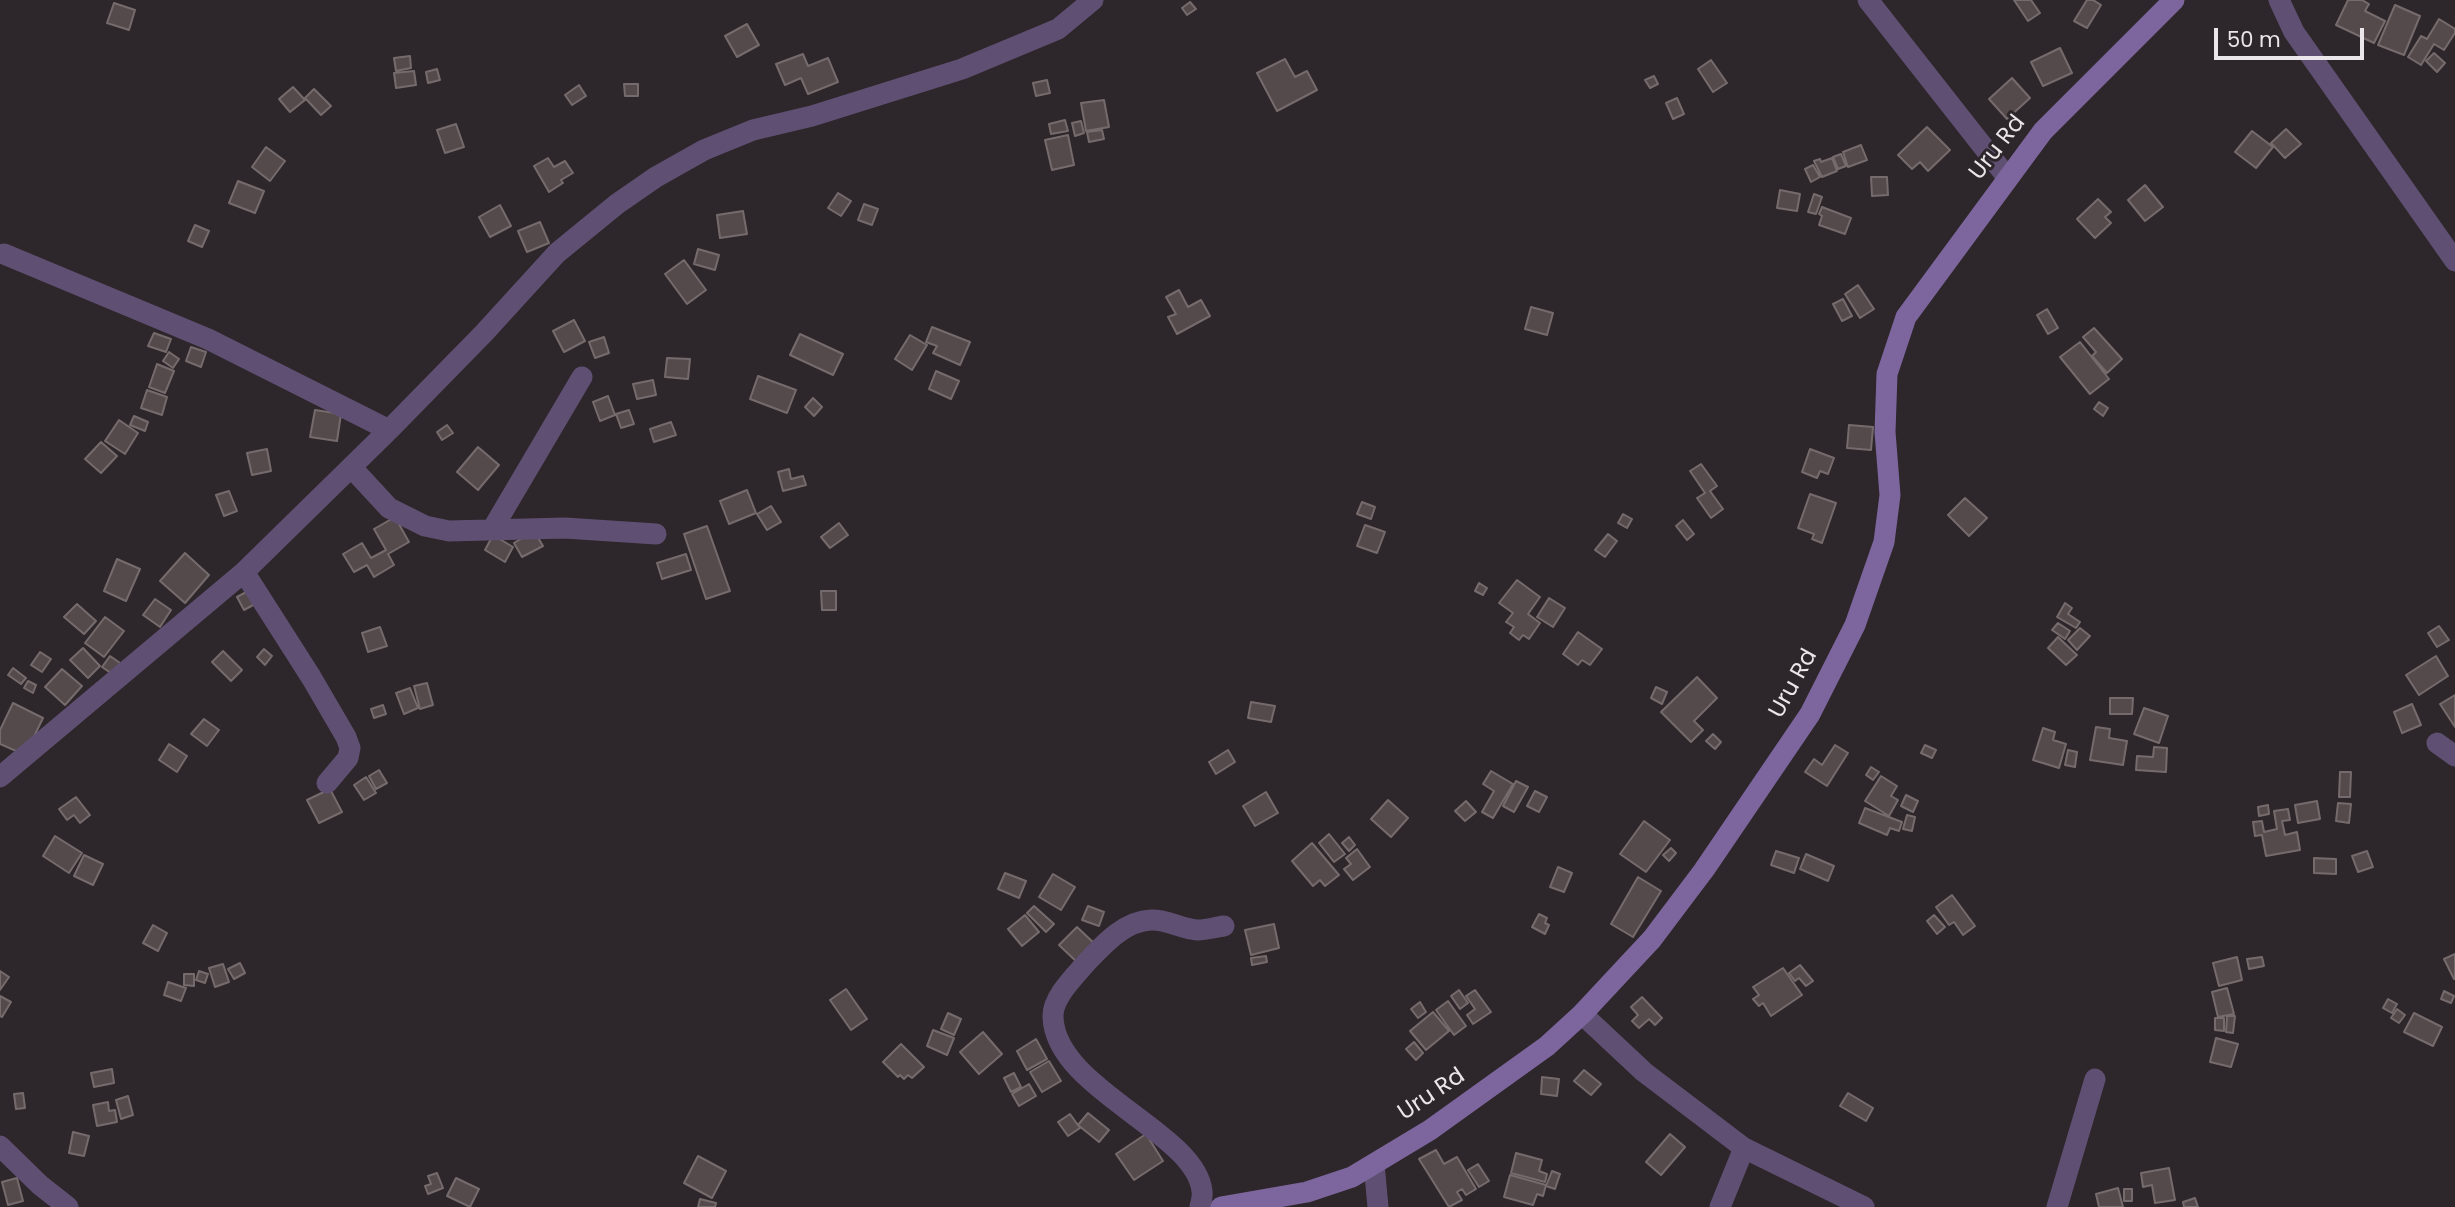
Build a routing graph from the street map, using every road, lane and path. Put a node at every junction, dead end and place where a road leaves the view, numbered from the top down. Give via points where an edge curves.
1 (1093, 0) edge
2 (1868, 0) edge
3 (2174, 0) edge
4 (2279, 0) edge
5 (2007, 177) junction
6 (4, 254) dead end
7 (2455, 261) edge
8 (582, 377) dead end
9 (389, 430) junction
10 (352, 468) junction
11 (493, 528) junction
12 (656, 534) dead end
13 (244, 572) junction
14 (2437, 743) dead end
15 (2455, 756) edge
16 (0, 777) edge
17 (327, 783) dead end
18 (1224, 926) dead end
19 (1582, 1014) junction
20 (2095, 1079) dead end
21 (0, 1146) edge
22 (1744, 1148) junction
23 (1374, 1164) junction
24 (68, 1207) edge
25 (1200, 1207) edge
26 (1220, 1207) edge
27 (1378, 1207) edge
28 (1720, 1207) edge
29 (1864, 1207) edge
30 (2057, 1207) edge

1 - 9 street via 1058,29 1026,44 962,69 753,130 656,177 557,253
2 - 5 street
3 - 5 street, Uru Rd via 2043,131
4 - 7 street via 2294,32
5 - 19 street, Uru Rd via 1906,317 1887,374 1890,495 1884,542 1855,625 1816,703 1697,880 1652,939
6 - 9 street via 208,339
8 - 11 street
9 - 10 street
10 - 11 street via 403,517 449,531
10 - 13 street
11 - 12 street
13 - 16 street
13 - 17 street via 346,737 348,758
14 - 15 street
18 - 25 street via 1198,930 1152,919 1132,925 1108,940 1071,979 1052,1015 1057,1037 1077,1066 1190,1164 1202,1192
19 - 22 street via 1644,1072
19 - 23 street, Uru Rd via 1547,1046
20 - 30 street
21 - 24 street
22 - 28 street
22 - 29 street
23 - 26 street, Uru Rd via 1352,1177 1307,1192
23 - 27 street

